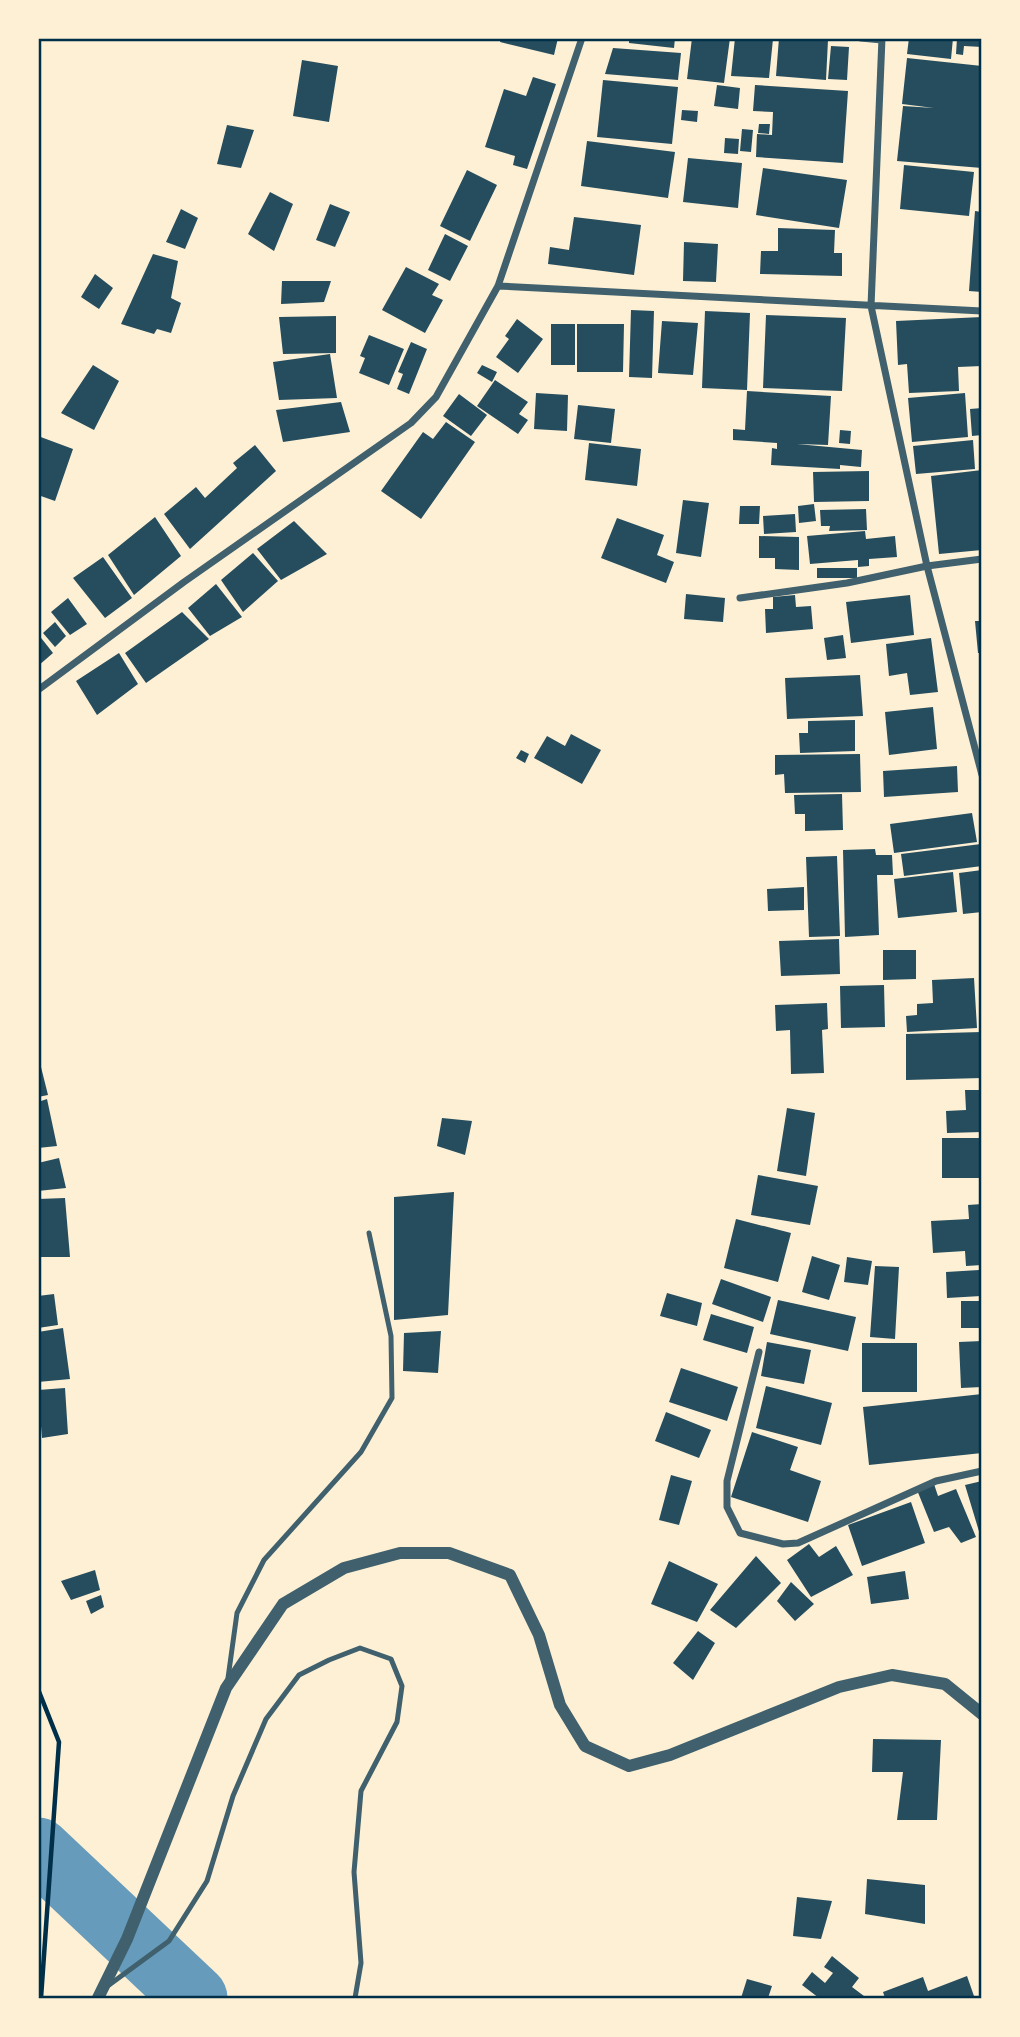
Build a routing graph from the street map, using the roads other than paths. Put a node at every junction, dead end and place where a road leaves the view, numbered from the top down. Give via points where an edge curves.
1 (582, 38) edge
2 (861, 38) edge
3 (882, 39) edge
4 (498, 286) junction
5 (871, 306) junction
6 (982, 311) edge
7 (982, 559) edge
8 (927, 566) junction
9 (740, 598) dead end
10 (38, 690) edge
11 (982, 775) edge
12 (369, 1233) dead end
13 (759, 1352) dead end
14 (982, 1471) edge
15 (226, 1688) junction
16 (982, 1714) edge
17 (99, 1995) edge
18 (355, 1998) edge

1 - 4 street
2 - 3 street
3 - 5 street
4 - 5 street
4 - 10 street via 436,397 411,423
5 - 6 street
5 - 8 street
7 - 8 street
8 - 9 street
8 - 11 street
12 - 15 lane via 391,1336 392,1398 361,1452 264,1560 237,1613
13 - 14 street via 727,1481 727,1507 740,1533 783,1544 798,1543 936,1481
15 - 16 street via 283,1604 344,1568 400,1553 449,1553 510,1575 539,1635 559,1705 584,1746 629,1766 670,1755 839,1687 892,1675 945,1684
15 - 17 street via 127,1939
17 - 18 lane via 169,1941 207,1881 233,1796 266,1719 299,1675 360,1648 391,1660 402,1686 397,1722 361,1791 354,1872 361,1963

